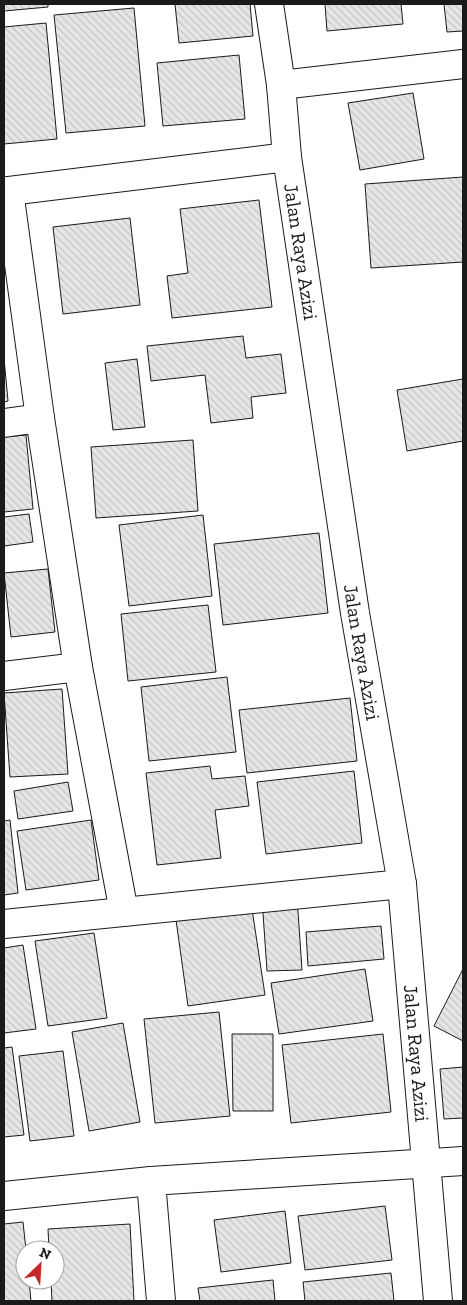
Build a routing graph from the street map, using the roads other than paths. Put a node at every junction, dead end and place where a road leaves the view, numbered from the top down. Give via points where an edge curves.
1 (269, 4) edge
2 (463, 64) edge
3 (281, 85) junction
4 (287, 158) junction
5 (7, 191) edge
6 (40, 418) junction
7 (4, 423) edge
8 (78, 667) junction
9 (4, 676) edge
10 (402, 884) junction
11 (124, 912) junction
12 (4, 924) edge
13 (463, 1161) edge
14 (427, 1163) junction
15 (152, 1181) junction
16 (4, 1196) edge
17 (161, 1301) edge
18 (438, 1301) edge

1 - 3 street, Jalan Raya Azizi
2 - 3 street
3 - 4 street, Jalan Raya Azizi
4 - 5 street
4 - 10 street, Jalan Raya Azizi via 355,613
5 - 6 street
6 - 7 street
6 - 8 street
8 - 9 street
8 - 11 street
10 - 11 street
10 - 14 street, Jalan Raya Azizi
11 - 12 street
13 - 14 street
14 - 15 street
14 - 18 street, Jalan Raya Azizi
15 - 16 street
15 - 17 street

